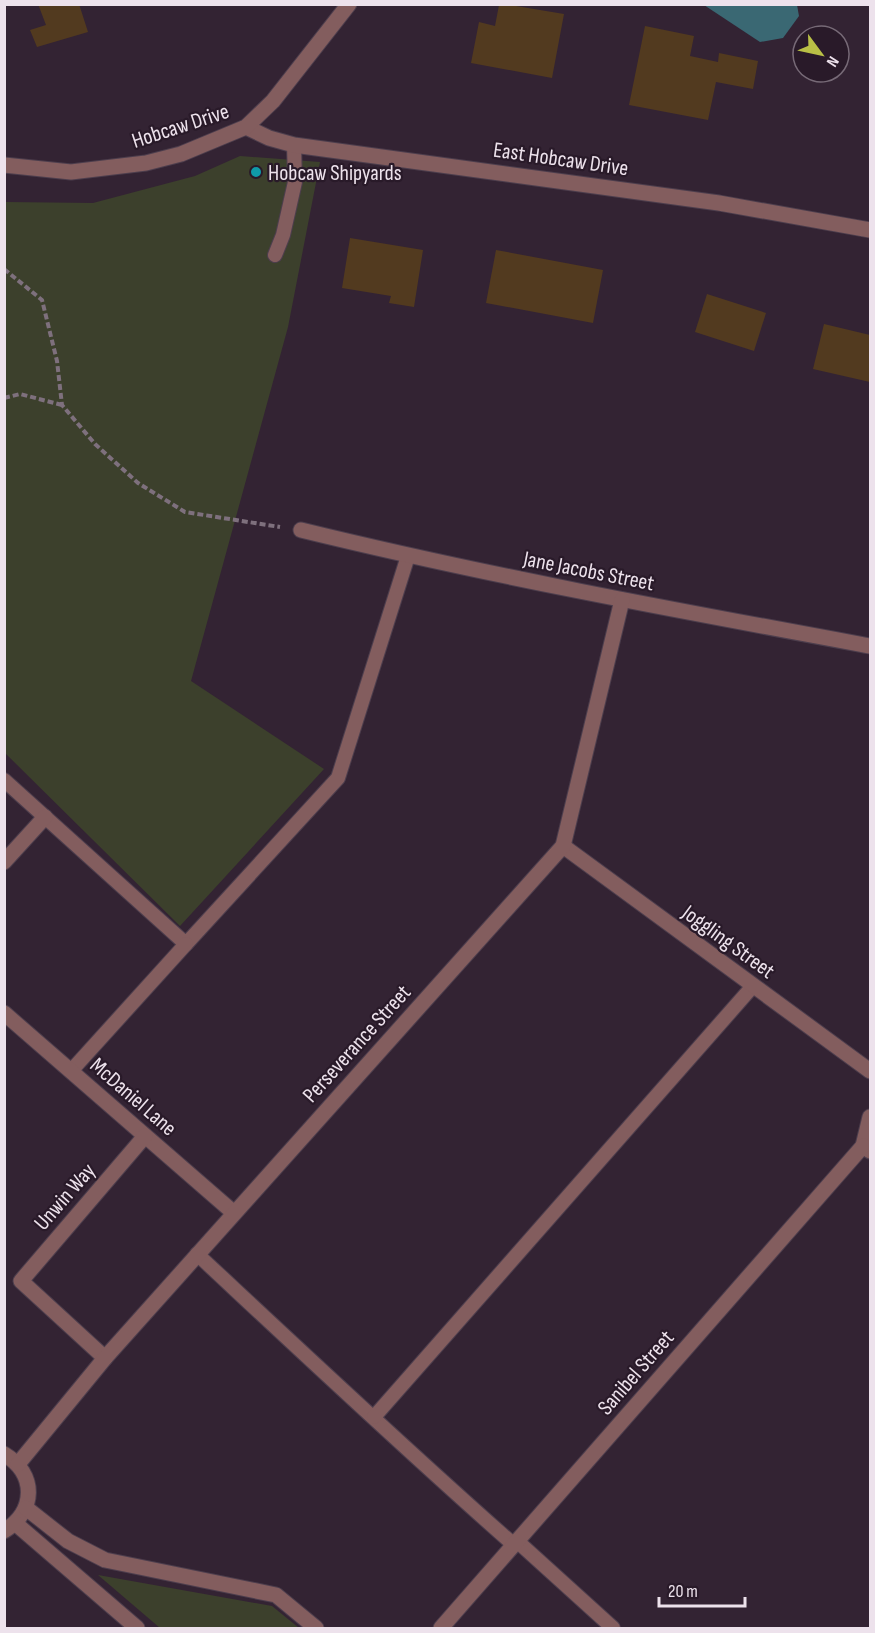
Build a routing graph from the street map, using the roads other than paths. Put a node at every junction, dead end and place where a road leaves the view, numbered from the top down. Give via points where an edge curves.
1 (349, 4) edge
2 (246, 127) junction
3 (294, 145) junction
4 (4, 165) edge
5 (870, 230) edge
6 (275, 255) dead end
7 (301, 530) road end
8 (408, 556) junction
9 (622, 600) junction
10 (870, 646) edge
11 (4, 780) edge
12 (45, 817) junction
13 (563, 846) junction
14 (4, 862) edge
15 (186, 944) junction
16 (753, 986) junction
17 (4, 1013) edge
18 (71, 1071) junction
19 (870, 1071) edge
20 (870, 1117) edge
21 (145, 1136) junction
22 (867, 1148) edge
23 (234, 1213) junction
24 (197, 1254) junction
25 (105, 1358) junction
26 (374, 1417) junction
27 (4, 1454) edge
28 (18, 1464) junction
29 (26, 1508) junction
30 (10, 1527) edge
31 (515, 1543) junction
32 (138, 1629) edge
33 (316, 1629) edge
34 (441, 1629) edge
35 (613, 1629) edge

1 - 2 street, Hobcaw Drive via 273,101
2 - 3 street, East Hobcaw Drive
2 - 4 street, Hobcaw Drive via 181,154 146,163 71,172
3 - 5 street, East Hobcaw Drive via 719,203
3 - 6 lane via 295,182
7 - 8 street, Jane Jacobs Street
8 - 9 street, Jane Jacobs Street
8 - 15 lane via 338,778
9 - 10 street, Jane Jacobs Street
9 - 13 street, Perseverance Street
11 - 12 lane
12 - 14 street
12 - 15 lane
13 - 16 street, Joggling Street
13 - 23 street, Perseverance Street
15 - 18 lane
16 - 19 street, Joggling Street
16 - 26 lane
17 - 18 street, McDaniel Lane
18 - 21 street, McDaniel Lane
20 - 22 street
21 - 23 street, McDaniel Lane
21 - 25 street, Unwin Way via 21,1281
22 - 31 street, Sanibel Street
23 - 24 street, Perseverance Street
24 - 25 street, Perseverance Street
24 - 26 lane
25 - 28 street, Perseverance Street
26 - 31 lane
27 - 28 street
28 - 29 street via 29,1490
29 - 30 street
29 - 33 street via 68,1541 105,1560 276,1594
30 - 32 street
31 - 34 street, Sanibel Street
31 - 35 lane

